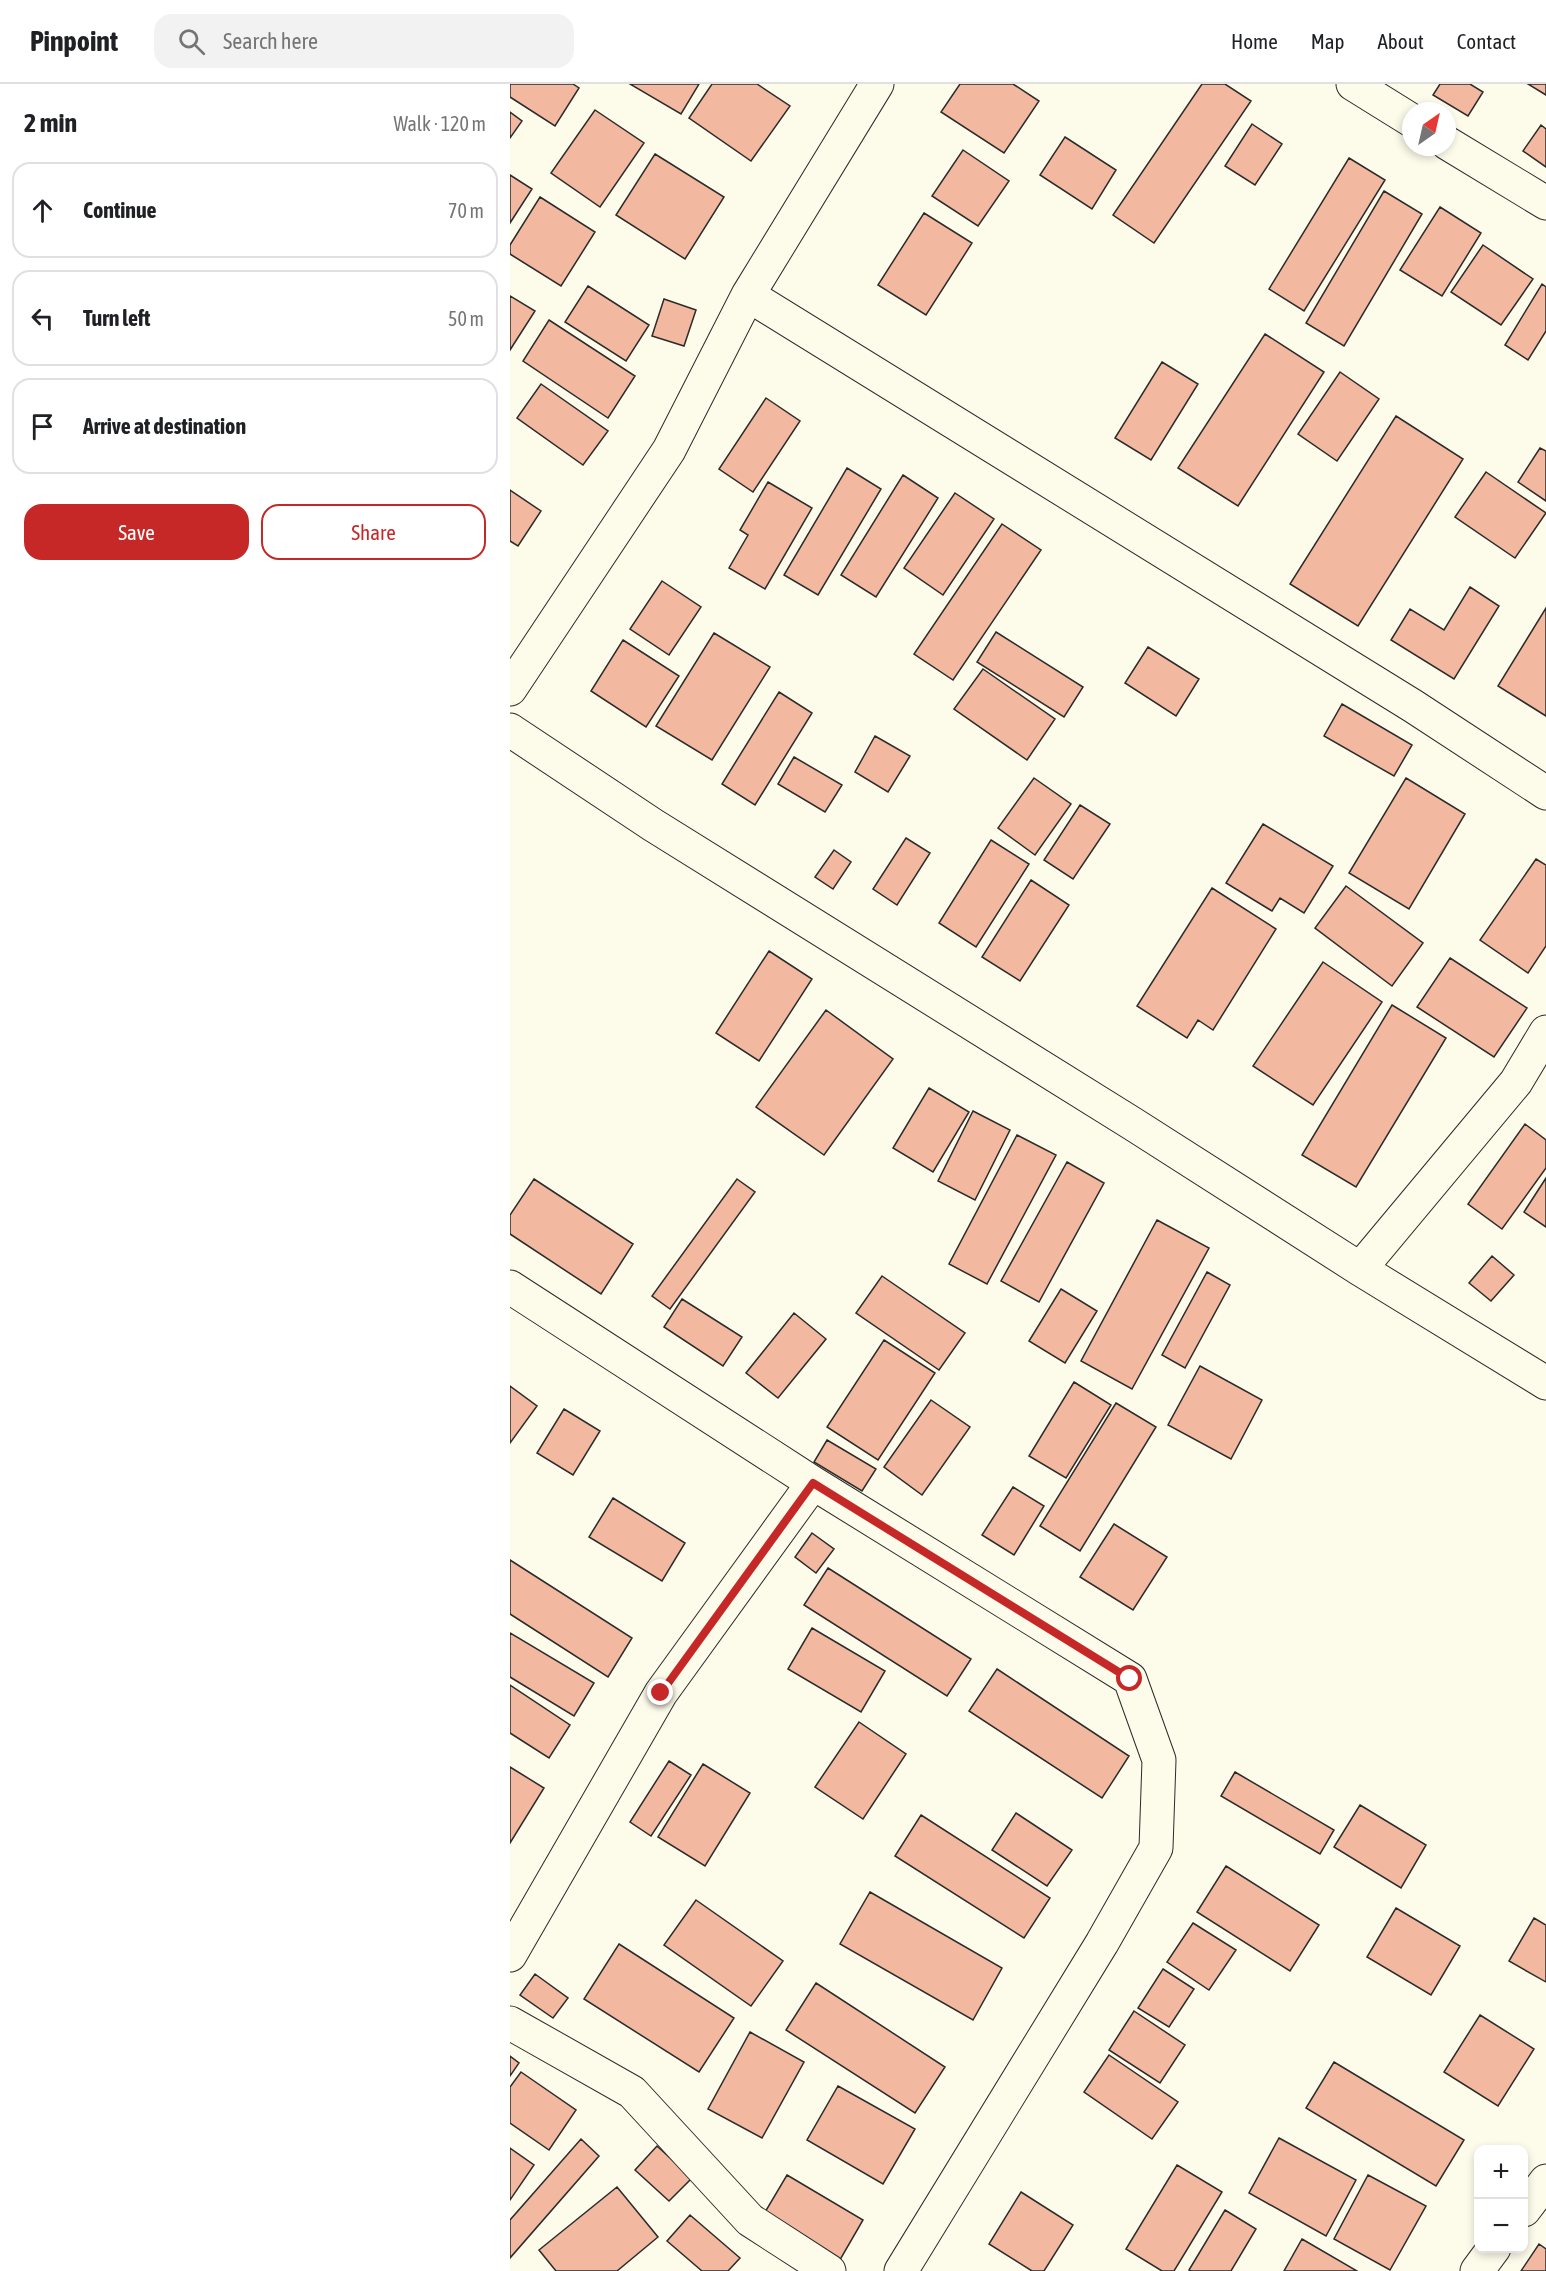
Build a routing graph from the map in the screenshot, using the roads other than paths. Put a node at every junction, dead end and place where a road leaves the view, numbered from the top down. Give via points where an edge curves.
1 (877, 84) edge
2 (1353, 84) edge
3 (1402, 114) edge
4 (1456, 148) edge
5 (1546, 203) edge
6 (748, 295) junction
7 (510, 689) edge
8 (510, 730) edge
9 (1546, 792) edge
10 (1546, 1032) edge
11 (1360, 1269) junction
12 (510, 1287) edge
13 (1546, 1383) edge
14 (813, 1483) junction
15 (510, 1955) edge
16 (510, 2023) edge
17 (1546, 2181) edge
18 (1528, 2205) edge
19 (1490, 2253) edge
20 (829, 2271) edge
21 (901, 2271) edge
22 (1476, 2271) edge

1 - 6 street
2 - 3 street
4 - 5 street
6 - 7 street via 669,450
6 - 9 street
8 - 11 street via 653,825
10 - 11 street via 1516,1082
11 - 13 street
12 - 14 street
14 - 15 street via 661,1693
14 - 21 street via 1130,1679 1159,1760 1156,1848 1102,1944
16 - 20 street via 632,2092 750,2220
17 - 18 street
19 - 22 street

